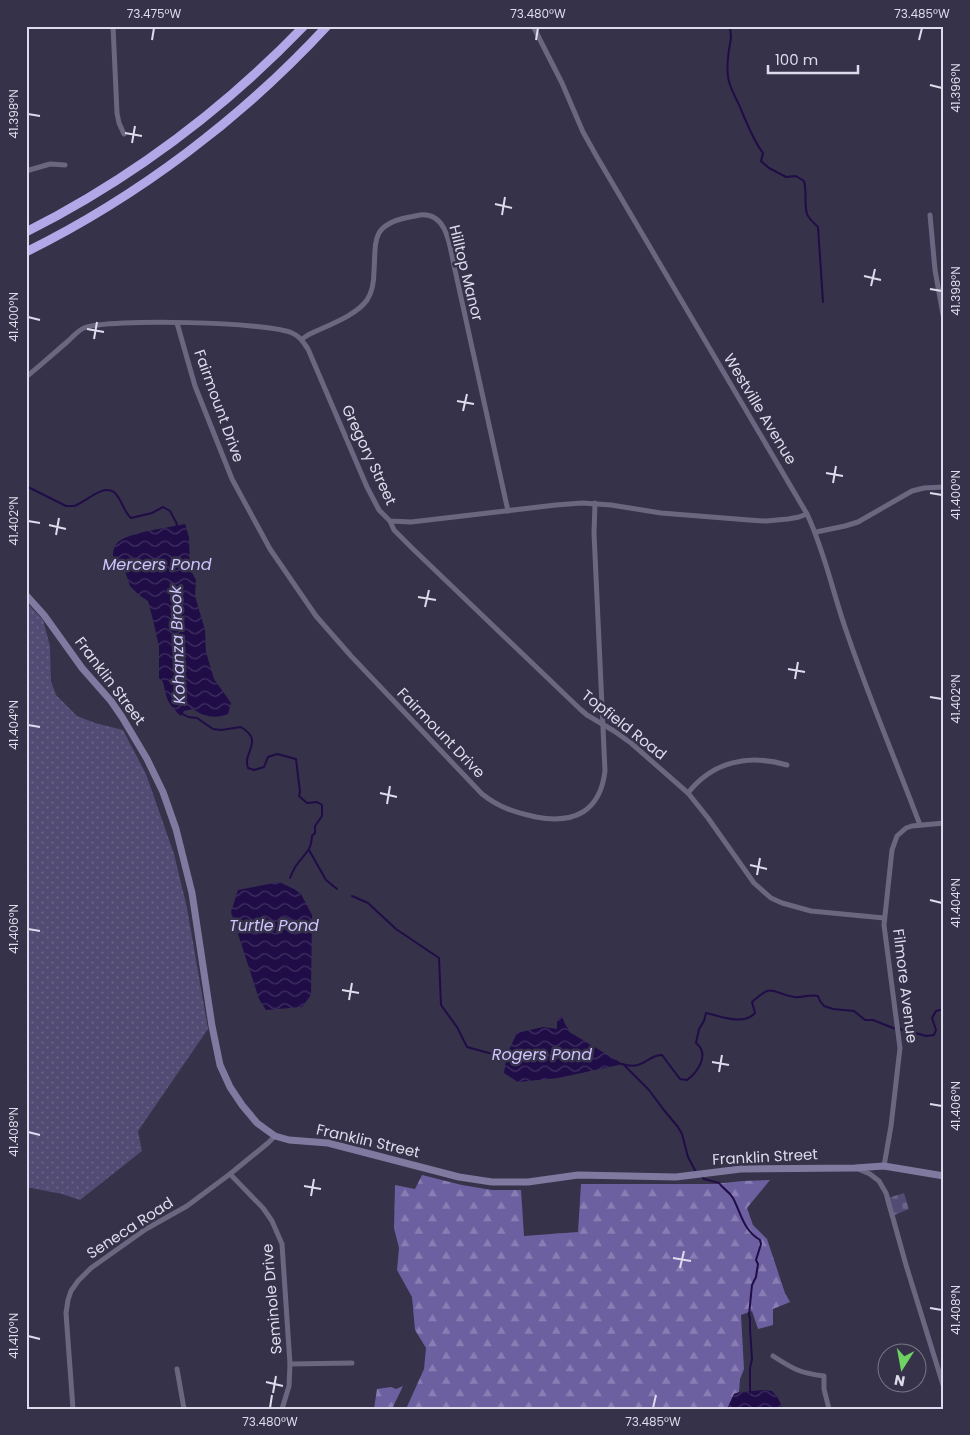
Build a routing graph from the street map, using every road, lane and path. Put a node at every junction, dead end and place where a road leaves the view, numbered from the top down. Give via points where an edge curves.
1 (112, 26) edge
2 (304, 26) edge
3 (328, 26) edge
4 (533, 26) edge
5 (124, 134) dead end
6 (65, 165) dead end
7 (26, 171) edge
8 (930, 215) dead end
9 (26, 232) edge
10 (26, 252) edge
11 (944, 320) edge
12 (177, 323) junction
13 (302, 339) junction
14 (26, 377) edge
15 (944, 486) edge
16 (595, 503) junction
17 (508, 511) junction
18 (807, 514) junction
19 (390, 521) junction
20 (816, 532) junction
21 (26, 595) edge
22 (602, 724) junction
23 (787, 765) dead end
24 (688, 793) junction
25 (944, 823) edge
26 (920, 825) junction
27 (884, 918) junction
28 (275, 1136) junction
29 (884, 1166) junction
30 (855, 1168) junction
31 (230, 1174) junction
32 (944, 1176) edge
33 (773, 1356) dead end
34 (290, 1364) junction
35 (352, 1364) dead end
36 (177, 1369) dead end
37 (944, 1388) edge
38 (73, 1409) edge
39 (184, 1409) edge
40 (282, 1409) edge
41 (829, 1409) edge

1 - 5 street via 117,112
2 - 9 highway via 241,86 163,149 102,189
3 - 10 highway via 252,100 176,161 94,215
4 - 18 street, Westville Avenue via 597,158
6 - 7 street via 50,164
8 - 11 street
12 - 13 street via 275,328 292,332
12 - 14 street via 104,323 83,328
12 - 22 street, Fairmount Drive via 195,386 225,462 270,549 316,616 350,656 482,794 511,811 544,818 556,820 584,812 591,807 604,782
13 - 17 street, Hilltop Manor via 351,314 366,302 372,288 377,235 385,226 392,221 420,215 439,220 446,232
13 - 19 street, Gregory Street via 378,510
15 - 20 street via 912,491 858,522
16 - 17 street, Gregory Street
16 - 18 street, Gregory Street via 661,513 749,520 788,519
16 - 22 street, Fairmount Drive
17 - 19 street, Gregory Street via 411,522
18 - 20 street, Westville Avenue
19 - 22 street, Topfield Road via 394,530 419,555 580,709
20 - 26 street, Westville Avenue via 852,648
21 - 28 main road, Franklin Street via 110,700 148,759 176,829 192,893 220,1066 242,1105
22 - 24 street, Topfield Road via 631,743
23 - 24 street via 756,759 730,763 703,777
24 - 27 street, Topfield Road via 754,883 771,898 811,911
25 - 26 street, Filmore Avenue
26 - 27 street, Filmore Avenue via 906,828 894,842
27 - 29 street, Filmore Avenue via 900,1048
28 - 30 main road, Franklin Street via 328,1142 458,1177 492,1182 528,1182 586,1175 676,1177 741,1169
28 - 31 street, Seneca Road
29 - 30 main road, Franklin Street
29 - 32 main road, Franklin Street
30 - 37 street via 870,1174 886,1192
31 - 34 street, Seminole Drive via 263,1208 282,1244
31 - 38 street, Seneca Road via 187,1206 111,1253 78,1281 68,1300 66,1313
33 - 41 street via 797,1370 824,1376
34 - 35 street
34 - 40 street, Seminole Drive via 289,1386
36 - 39 street

